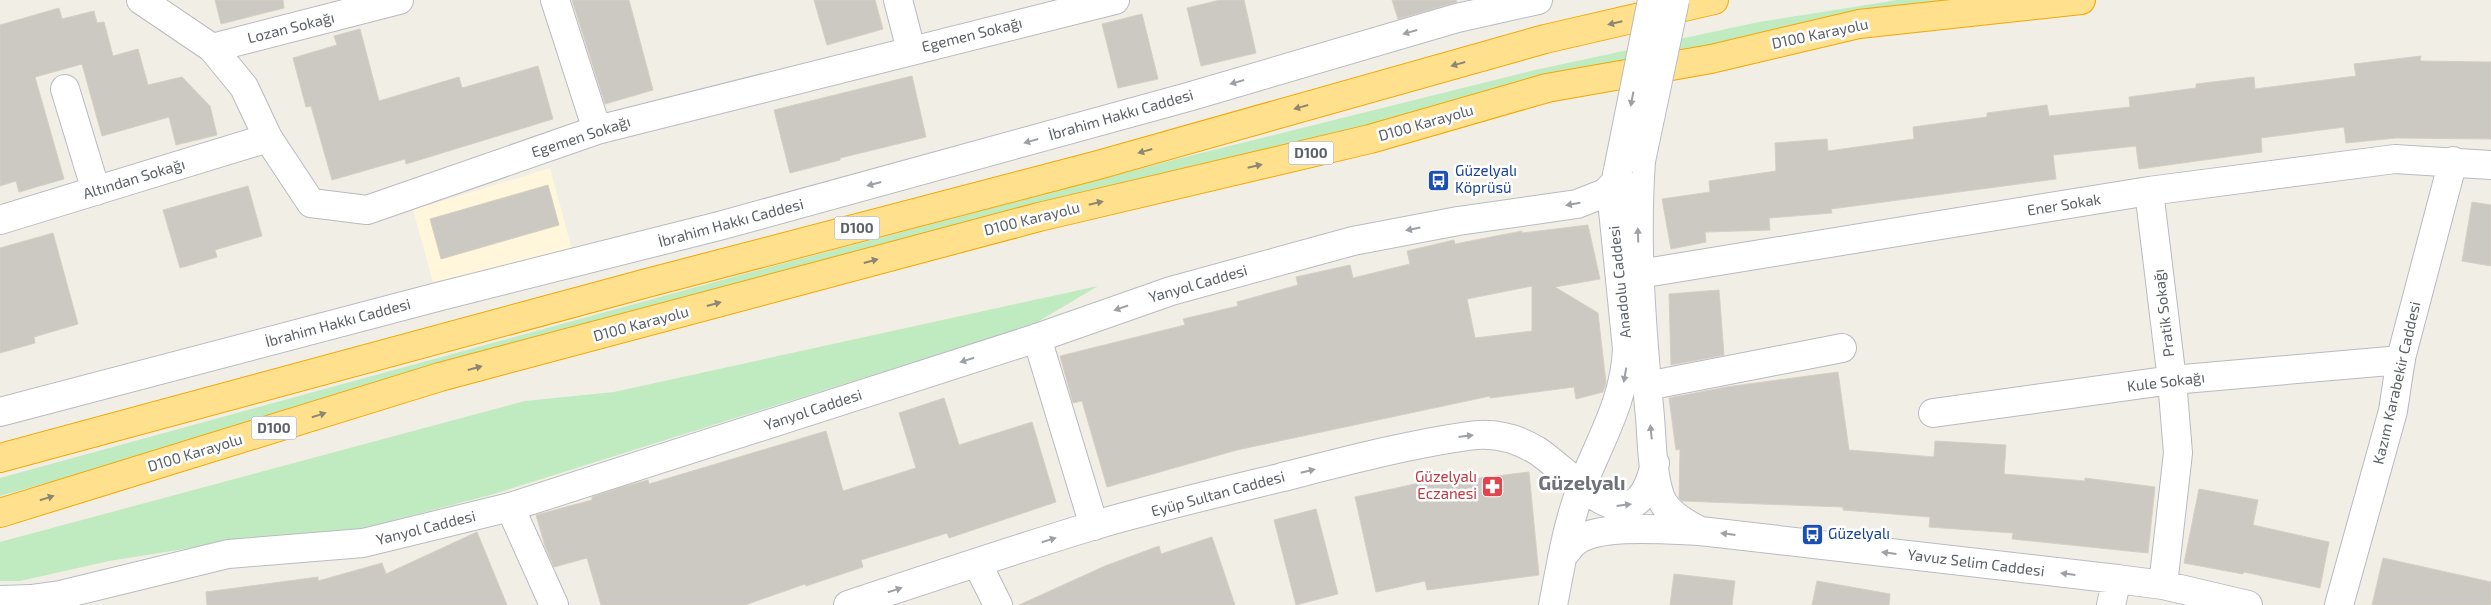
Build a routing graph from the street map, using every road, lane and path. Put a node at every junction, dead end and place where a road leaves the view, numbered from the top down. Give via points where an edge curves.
1 (141, 0) edge
2 (399, 0) edge
3 (555, 0) edge
4 (898, 0) edge
5 (1116, 0) edge
6 (1488, 0) edge
7 (1538, 0) edge
8 (1652, 0) edge
9 (1675, 0) edge
10 (1714, 0) edge
11 (2082, 0) edge
12 (1457, 18) junction
13 (212, 48) junction
14 (911, 50) junction
15 (65, 89) dead end
16 (597, 130) junction
17 (268, 138) junction
18 (2453, 161) junction
19 (2491, 165) edge
20 (1625, 172) junction
21 (96, 191) junction
22 (2150, 191) junction
23 (0, 220) edge
24 (1639, 274) junction
25 (1037, 338) junction
26 (1842, 348) dead end
27 (2401, 360) junction
28 (2172, 380) junction
29 (1647, 386) junction
30 (0, 412) edge
31 (1933, 413) dead end
32 (0, 458) edge
33 (1655, 464) junction
34 (1589, 485) junction
35 (510, 507) junction
36 (0, 512) edge
37 (1094, 526) junction
38 (1700, 531) junction
39 (1562, 557) junction
40 (977, 562) junction
41 (2163, 584) junction
42 (2114, 592) edge
43 (0, 600) edge
44 (48, 600) edge
45 (554, 605) edge
46 (848, 605) edge
47 (998, 605) edge
48 (1552, 605) edge
49 (2248, 605) edge
50 (2339, 605) edge

1 - 13 street, Egemen Sokağı
2 - 13 street, Lozan Sokağı
3 - 16 street
4 - 14 street
5 - 14 street, Egemen Sokağı
6 - 12 street
7 - 12 street
8 -> 20 street, Anadolu Caddesi, bridge
9 - 20 street, Anadolu Caddesi, bridge
10 -> 32 highway, D100 via 1545,39 1098,165 656,280
36 -> 11 highway, D100 Karayolu / D100 via 440,378 1039,217 1370,139 1547,88 1711,59 1859,24
12 -> 30 street, İbrahim Hakkı Caddesi via 1188,97 719,226
13 - 17 street, Egemen Sokağı via 244,87
14 - 16 street, Egemen Sokağı
15 - 21 street
16 - 17 street, Egemen Sokağı via 367,210 311,203
17 - 21 street, Altından Sokağı
18 - 19 street, Ener Sokak
18 - 22 street, Ener Sokak via 2395,159
18 - 27 street, Kazım Karabekir Caddesi
24 -> 20 street, Anadolu Caddesi via 1638,207
20 -> 25 street, Yanyol Caddesi via 1605,194 1577,204 1458,221 1352,241 1171,290
20 -> 34 street, Anadolu Caddesi via 1613,210 1627,365 1615,412
21 - 23 street, Altından Sokağı
22 - 24 street, Ener Sokak
22 - 28 street, Pratik Sokağı
24 - 29 street, Anadolu Caddesi
25 -> 35 street, Yanyol Caddesi
25 - 37 street
26 - 29 street
27 - 28 street, Kule Sokağı
27 - 50 street, Kazım Karabekir Caddesi via 2393,411
28 - 31 street, Kule Sokağı
28 - 41 street, Pratik Sokağı via 2178,453
33 -> 29 street, Anadolu Caddesi
34 -> 33 street via 1615,506 1634,503 1647,488
33 - 38 street, Anadolu Caddesi via 1660,497 1668,510
37 -> 34 street, Eyüp Sultan Caddesi via 1343,462 1431,441 1472,435 1493,434 1536,450
34 - 39 street, Anadolu Caddesi
35 - 44 street, Yanyol Caddesi via 363,543 228,554
35 - 45 street
40 -> 37 street, Eyüp Sultan Caddesi
38 - 39 street, Yavuz Selim Caddesi via 1650,529 1584,536
42 -> 38 street, Yavuz Selim Caddesi
39 - 48 street, Anadolu Caddesi
46 -> 40 street, Eyüp Sultan Caddesi
40 - 47 street
41 - 42 street, Yavuz Selim Caddesi
41 - 49 street, Yavuz Selim Caddesi
43 - 44 street, Yanyol Caddesi

